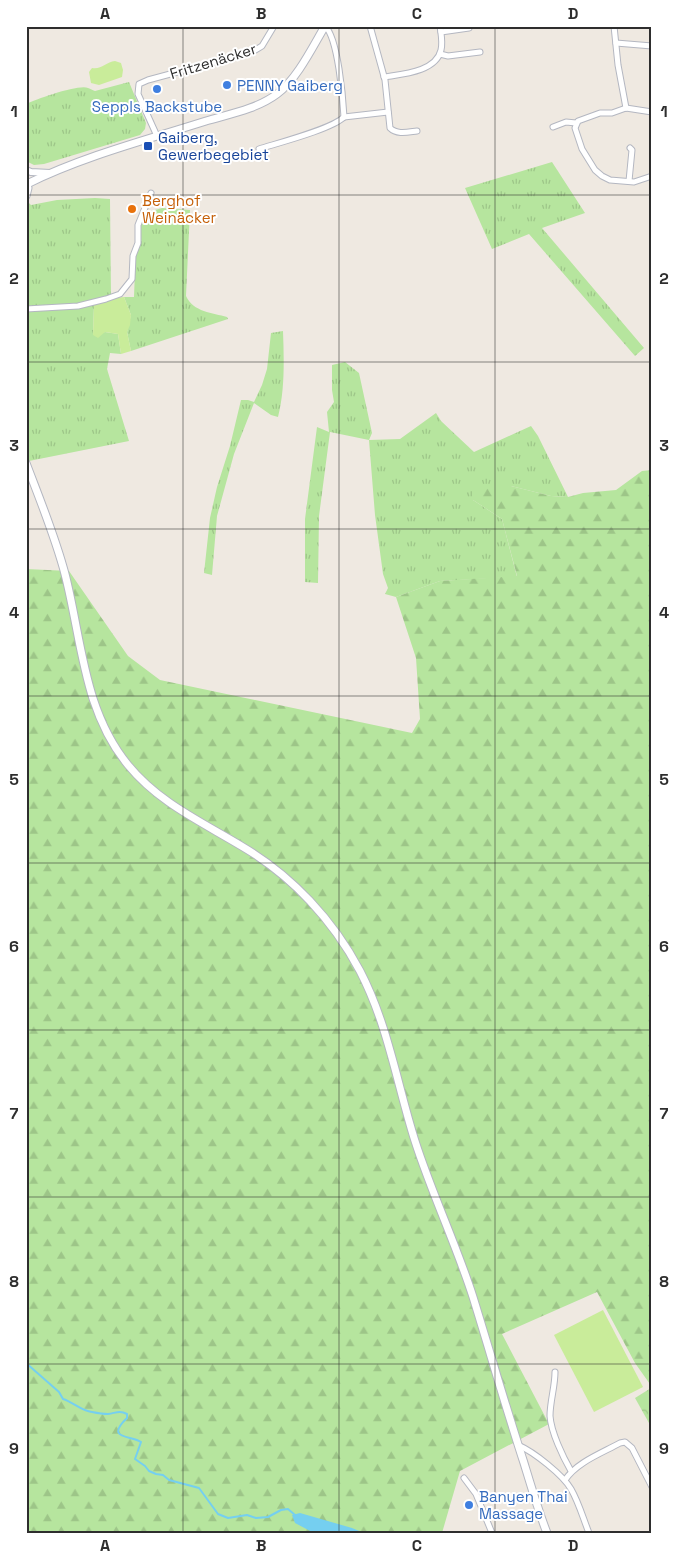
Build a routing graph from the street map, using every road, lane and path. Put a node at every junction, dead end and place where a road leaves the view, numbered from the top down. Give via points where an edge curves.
1 (274, 26) edge
2 (325, 26) edge
3 (370, 26) edge
4 (614, 26) edge
5 (469, 28) dead end
6 (440, 29) edge
7 (616, 43) junction
8 (652, 46) edge
9 (480, 52) dead end
10 (440, 54) junction
11 (384, 77) junction
12 (626, 108) junction
13 (388, 112) junction
14 (652, 112) edge
15 (344, 117) junction
16 (576, 123) junction
17 (553, 126) dead end
18 (417, 131) dead end
19 (157, 136) junction
20 (630, 148) dead end
21 (259, 149) dead end
22 (26, 170) edge
23 (50, 173) junction
24 (652, 176) edge
25 (629, 182) junction
26 (26, 183) edge
27 (151, 193) dead end
28 (26, 196) edge
29 (26, 309) edge
30 (26, 463) edge
31 (555, 1372) dead end
32 (518, 1445) junction
33 (571, 1471) junction
34 (464, 1478) dead end
35 (565, 1480) junction
36 (652, 1488) edge
37 (492, 1533) edge
38 (548, 1533) edge
39 (588, 1533) edge

1 - 19 street, Fritzenäcker via 262,46 252,52 139,84 138,94
2 - 15 street via 332,38
2 - 19 main road via 297,72 282,90 264,102
3 - 11 street
4 - 7 street
5 - 6 street
6 - 10 street
7 - 8 street
7 - 12 street
9 - 10 street
10 - 11 street via 426,67
11 - 13 street
12 - 14 street
12 - 16 street via 600,113
13 - 15 street
13 - 18 street via 393,130
15 - 21 street via 317,130
16 - 17 street
16 - 25 street via 582,149 597,172 608,179
19 - 23 main road
20 - 25 street
22 - 23 street
23 - 26 main road
24 - 25 street
26 - 28 main road
27 - 29 street via 138,226 132,279 120,294 84,305
30 - 32 main road via 63,567 94,705 111,741 128,766 161,798 257,856 302,892 344,943 359,969 382,1023 415,1140 468,1283
31 - 33 street via 551,1420
32 - 35 street via 533,1453
32 - 38 main road
33 - 35 street
33 - 36 street via 625,1442 632,1448
34 - 37 street via 476,1494
35 - 39 street

